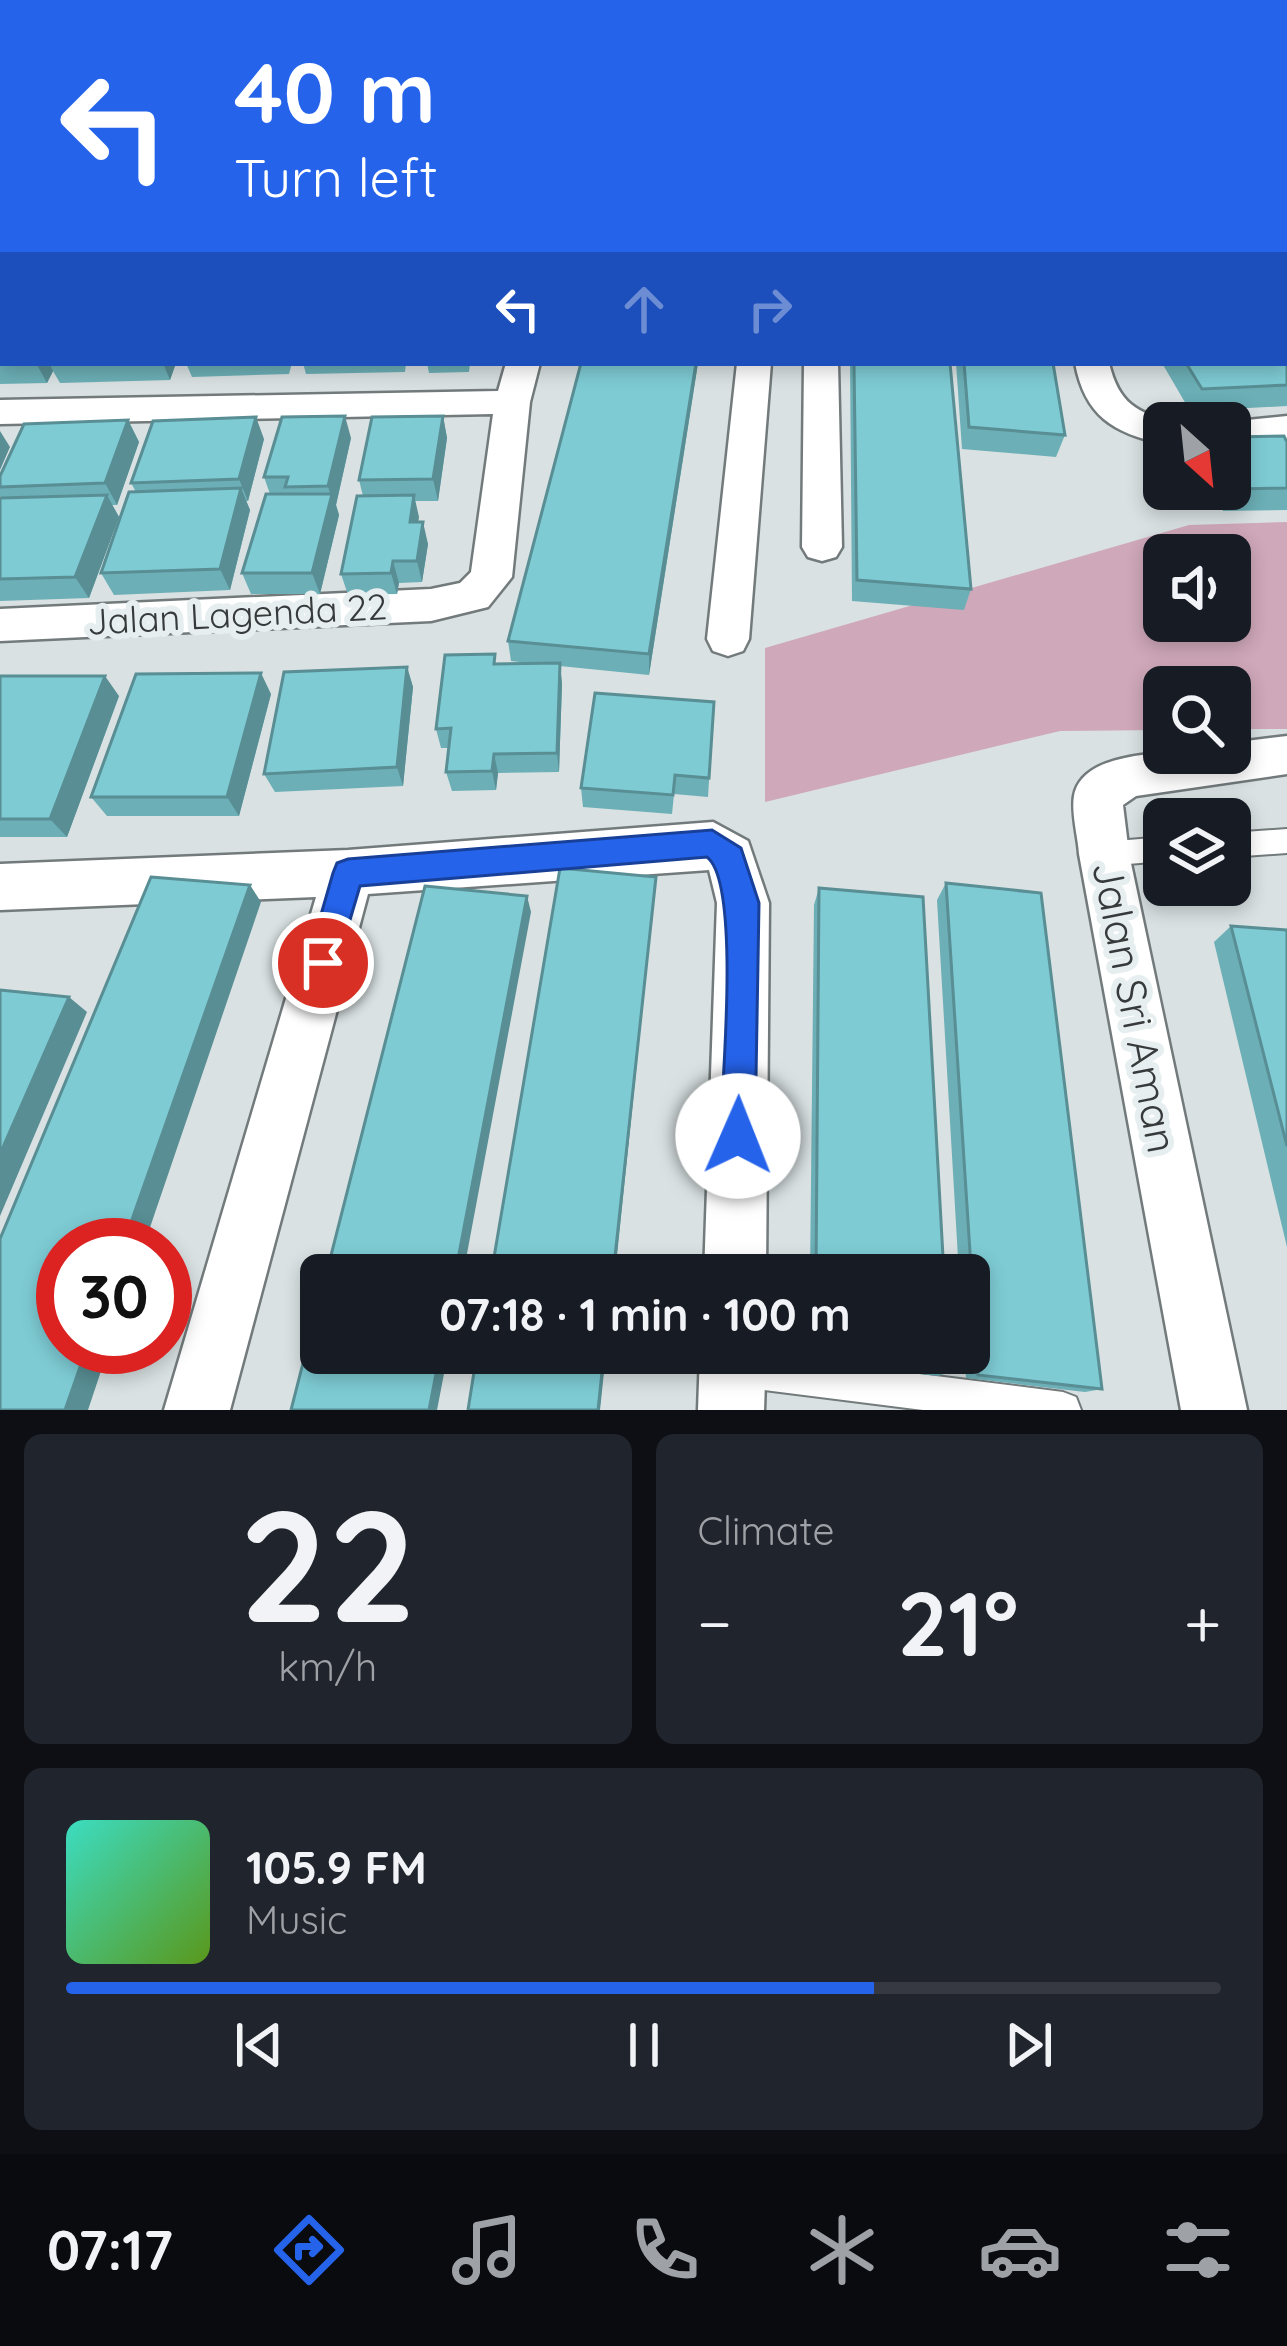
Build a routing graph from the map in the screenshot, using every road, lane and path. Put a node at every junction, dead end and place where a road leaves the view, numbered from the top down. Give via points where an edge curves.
1 (522, 366) edge
2 (754, 366) edge
3 (821, 366) edge
4 (1093, 366) edge
5 (512, 402) junction
6 (0, 412) edge
7 (1143, 426) edge
8 (1287, 428) edge
9 (1251, 430) edge
10 (822, 547) dead end
11 (0, 625) edge
12 (728, 639) dead end
13 (1287, 755) edge
14 (1287, 841) edge
15 (1251, 843) edge
16 (1143, 851) edge
17 (1103, 854) junction
18 (348, 873) junction
19 (0, 887) edge
20 (735, 1254) edge
21 (732, 1377) edge
22 (197, 1410) edge
23 (1063, 1410) edge
24 (1214, 1410) edge

1 - 5 street
2 - 12 street
3 - 10 street
4 - 7 street via 1098,398
5 - 6 street
5 - 11 street, Jalan Lagenda 22 via 491,577 472,596 431,605
8 - 9 street
13 - 17 street, Jalan Sri Aman via 1125,777 1098,796
14 - 15 lane
16 - 17 lane
17 - 24 street, Jalan Sri Aman
18 - 19 street
18 - 20 street via 712,844 730,857 743,903
18 - 22 street
21 - 23 lane

